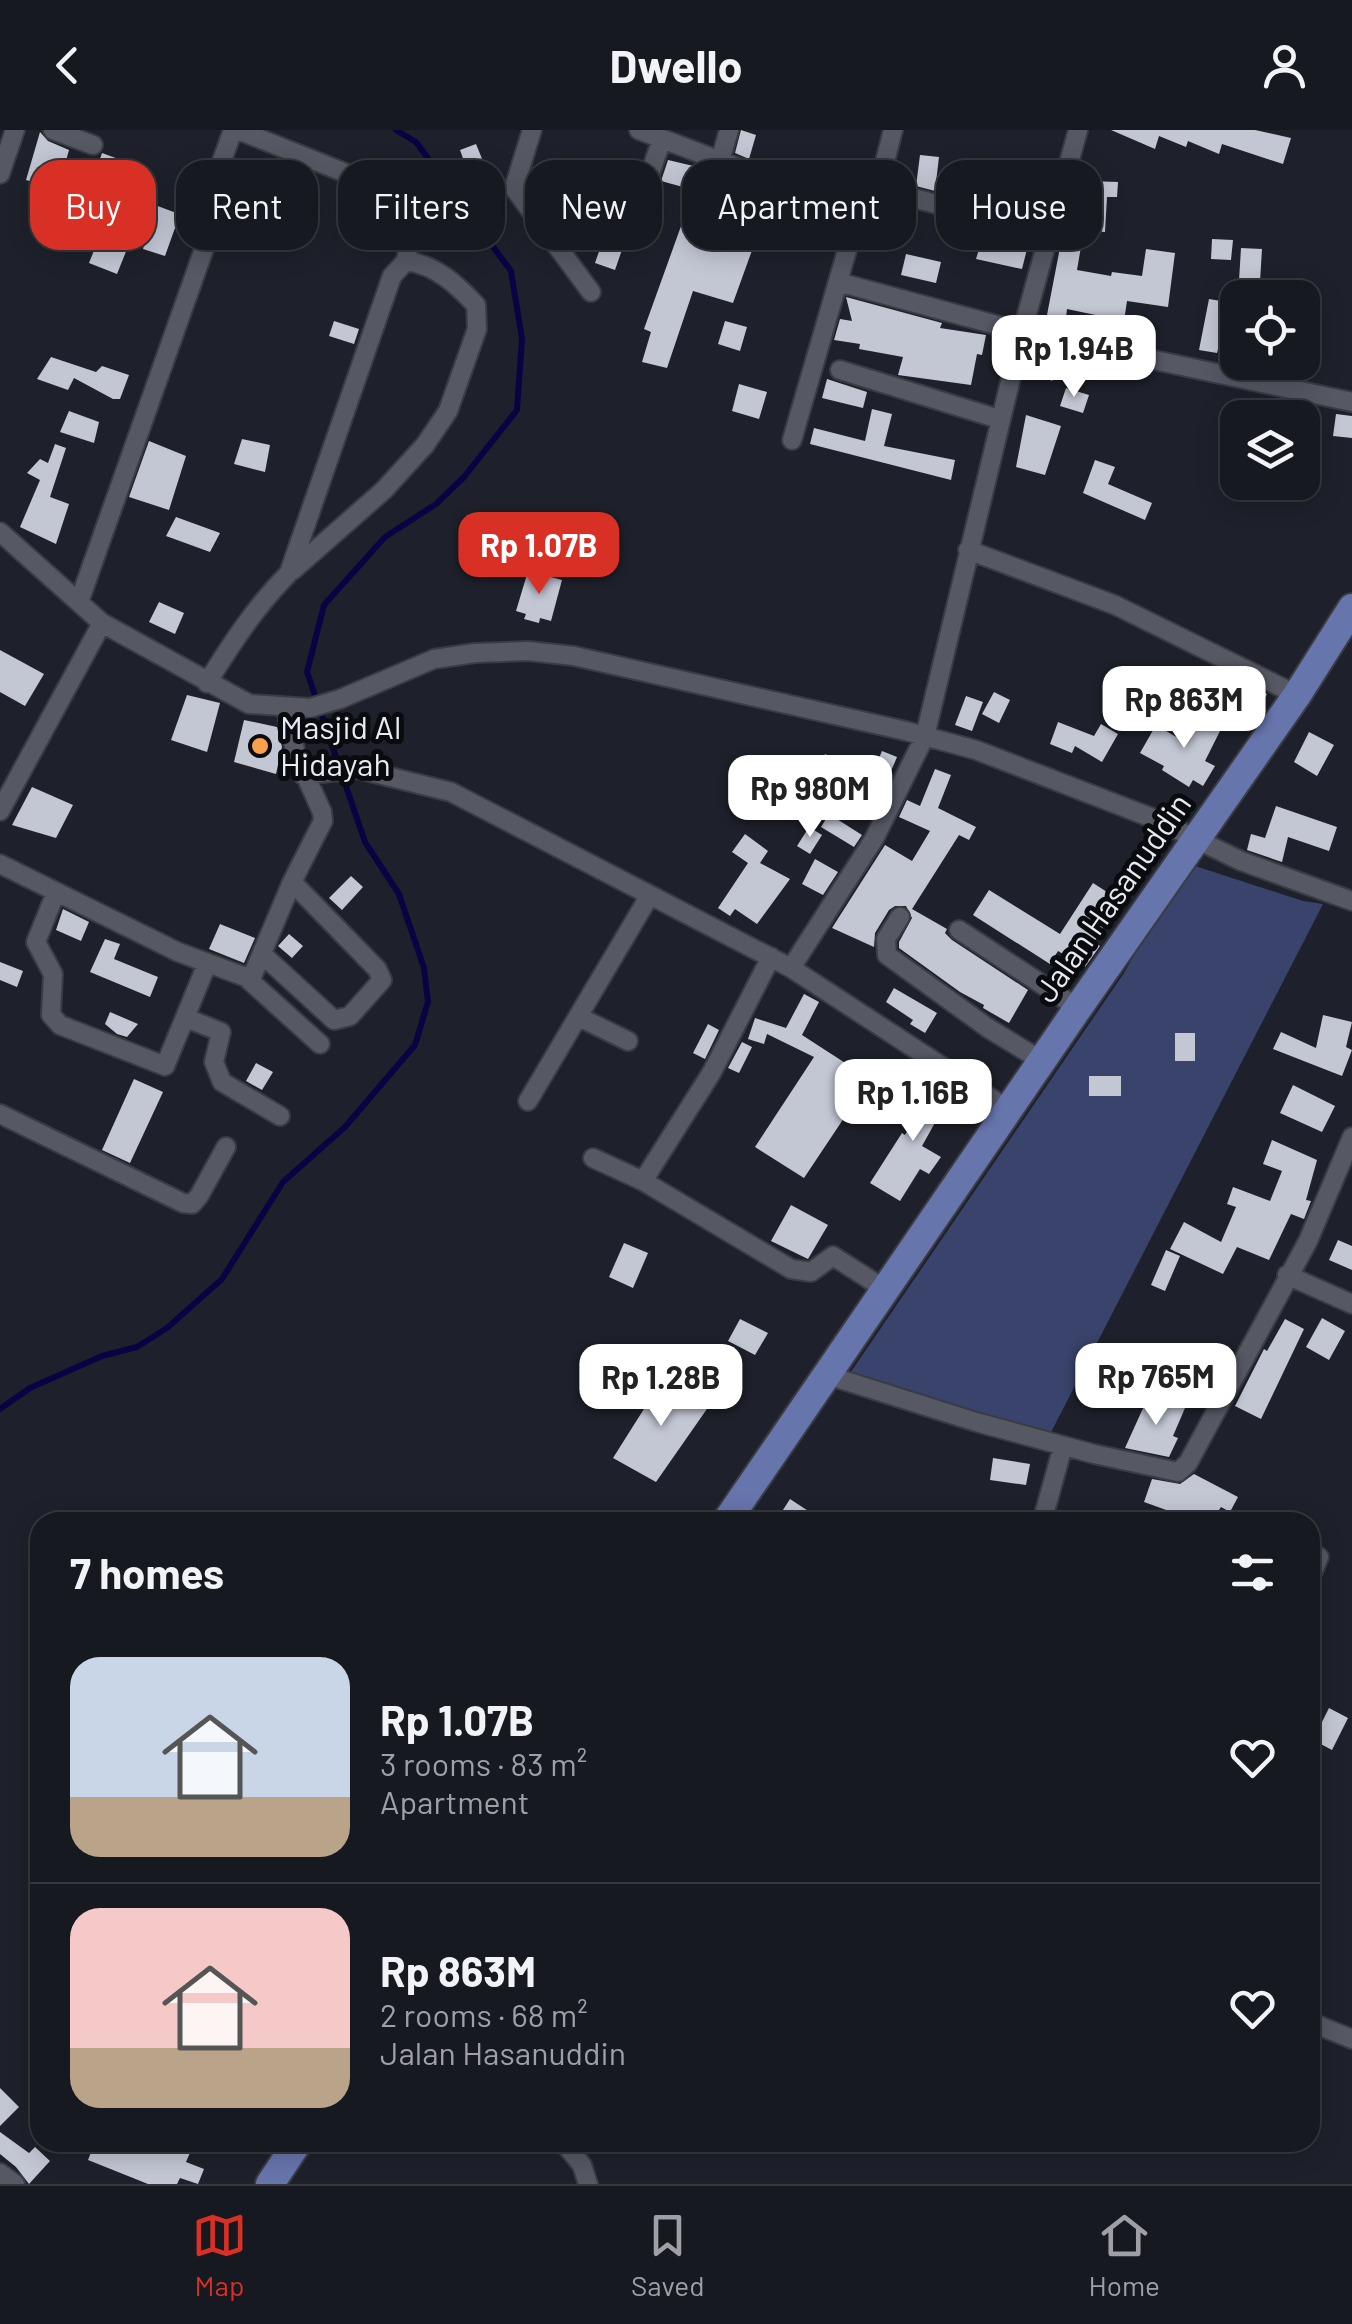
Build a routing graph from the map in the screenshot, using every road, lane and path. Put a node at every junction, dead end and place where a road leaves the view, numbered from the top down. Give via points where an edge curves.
1 (15, 130) edge
2 (53, 130) edge
3 (236, 130) edge
4 (532, 130) edge
5 (639, 130) edge
6 (729, 130) edge
7 (893, 130) edge
8 (1078, 130) edge
9 (662, 139) junction
10 (93, 145) dead end
11 (308, 158) joint
12 (224, 160) edge
13 (655, 160) edge
14 (717, 160) edge
15 (720, 160) edge
16 (885, 160) edge
17 (1070, 160) edge
18 (338, 170) edge
19 (0, 174) edge
20 (204, 250) edge
21 (408, 250) edge
22 (847, 250) edge
23 (1046, 250) edge
24 (406, 261) junction
25 (838, 282) junction
26 (592, 292) dead end
27 (1022, 332) junction
28 (840, 370) dead end
29 (1352, 402) edge
30 (999, 419) junction
31 (792, 440) dead end
32 (0, 532) edge
33 (968, 550) junction
34 (290, 573) junction
35 (78, 602) junction
36 (1352, 608) edge
37 (102, 622) junction
38 (207, 683) junction
39 (1298, 695) junction
40 (286, 708) junction
41 (924, 736) junction
42 (304, 775) junction
43 (0, 811) edge
44 (1197, 837) junction
45 (0, 864) edge
46 (292, 882) junction
47 (56, 892) junction
48 (650, 895) junction
49 (1352, 901) edge
50 (900, 918) dead end
51 (959, 930) dead end
52 (263, 955) junction
53 (770, 957) junction
54 (208, 964) junction
55 (791, 968) junction
56 (249, 980) junction
57 (1078, 1008) junction
58 (579, 1017) junction
59 (186, 1018) junction
60 (628, 1041) dead end
61 (320, 1044) dead end
62 (1042, 1060) junction
63 (528, 1101) dead end
64 (1008, 1110) junction
65 (0, 1114) edge
66 (280, 1116) dead end
67 (1352, 1138) edge
68 (226, 1146) dead end
69 (593, 1158) dead end
70 (643, 1181) junction
71 (1286, 1275) junction
72 (886, 1290) junction
73 (1352, 1304) edge
74 (827, 1375) junction
75 (1063, 1446) junction
76 (733, 1512) edge
77 (1045, 1512) edge
78 (1320, 2026) edge
79 (1352, 2039) edge
80 (291, 2152) edge
81 (571, 2152) edge
82 (0, 2174) edge
83 (16, 2184) edge
84 (270, 2184) edge
85 (588, 2184) edge

1 - 19 street
2 - 10 street
3 - 11 street
3 - 12 street
4 - 26 street via 514,188
5 - 9 street
6 - 15 street
7 - 16 street
8 - 17 street
9 - 13 street
9 - 14 street
11 - 18 street
20 - 35 street
21 - 24 street
22 - 25 street
23 - 27 street
24 - 34 street via 392,276
24 - 34 street via 453,281 476,305 477,329 448,410 384,490
25 - 27 street
25 - 31 street
27 - 29 street
27 - 30 street
28 - 30 street
30 - 33 street
32 - 35 street
33 - 39 street via 1114,605
33 - 41 street
34 - 38 street via 236,636
35 - 37 street
36 - 39 main road, Jalan Hasanuddin
37 - 38 street
37 - 43 street
38 - 40 street via 249,704
39 - 44 main road, Jalan Hasanuddin
40 - 41 street via 340,699 434,660 528,651 622,665
40 - 42 street
41 - 44 street
41 - 55 street via 874,839
42 - 46 street via 323,821
42 - 48 street via 358,769 450,792
44 - 49 street via 1241,861
44 - 57 main road, Jalan Hasanuddin
45 - 47 street
46 - 52 street
46 - 52 street via 382,980 350,1016 334,1020
47 - 54 street
47 - 59 street via 36,942 53,974 51,1015 60,1024 165,1066
48 - 53 street
48 - 58 street
50 - 62 street via 886,939 888,955
51 - 57 street
52 - 56 street
53 - 55 street
53 - 70 street via 712,1072
54 - 56 street
54 - 59 street
55 - 64 street
56 - 61 street
57 - 62 main road, Jalan Hasanuddin
58 - 60 street
58 - 63 street
59 - 66 street via 221,1032 214,1062 222,1082
62 - 64 main road, Jalan Hasanuddin
64 - 72 main road, Jalan Hasanuddin
65 - 68 street via 183,1203 199,1196
67 - 71 street via 1332,1192
69 - 70 street
70 - 72 street via 791,1270 811,1272 833,1256
71 - 73 street
71 - 75 street via 1184,1469 1172,1473
72 - 74 main road, Jalan Hasanuddin
74 - 75 street
74 - 76 main road, Jalan Hasanuddin
75 - 77 street
78 - 79 street
80 - 84 main road
81 - 85 street
82 - 83 street

